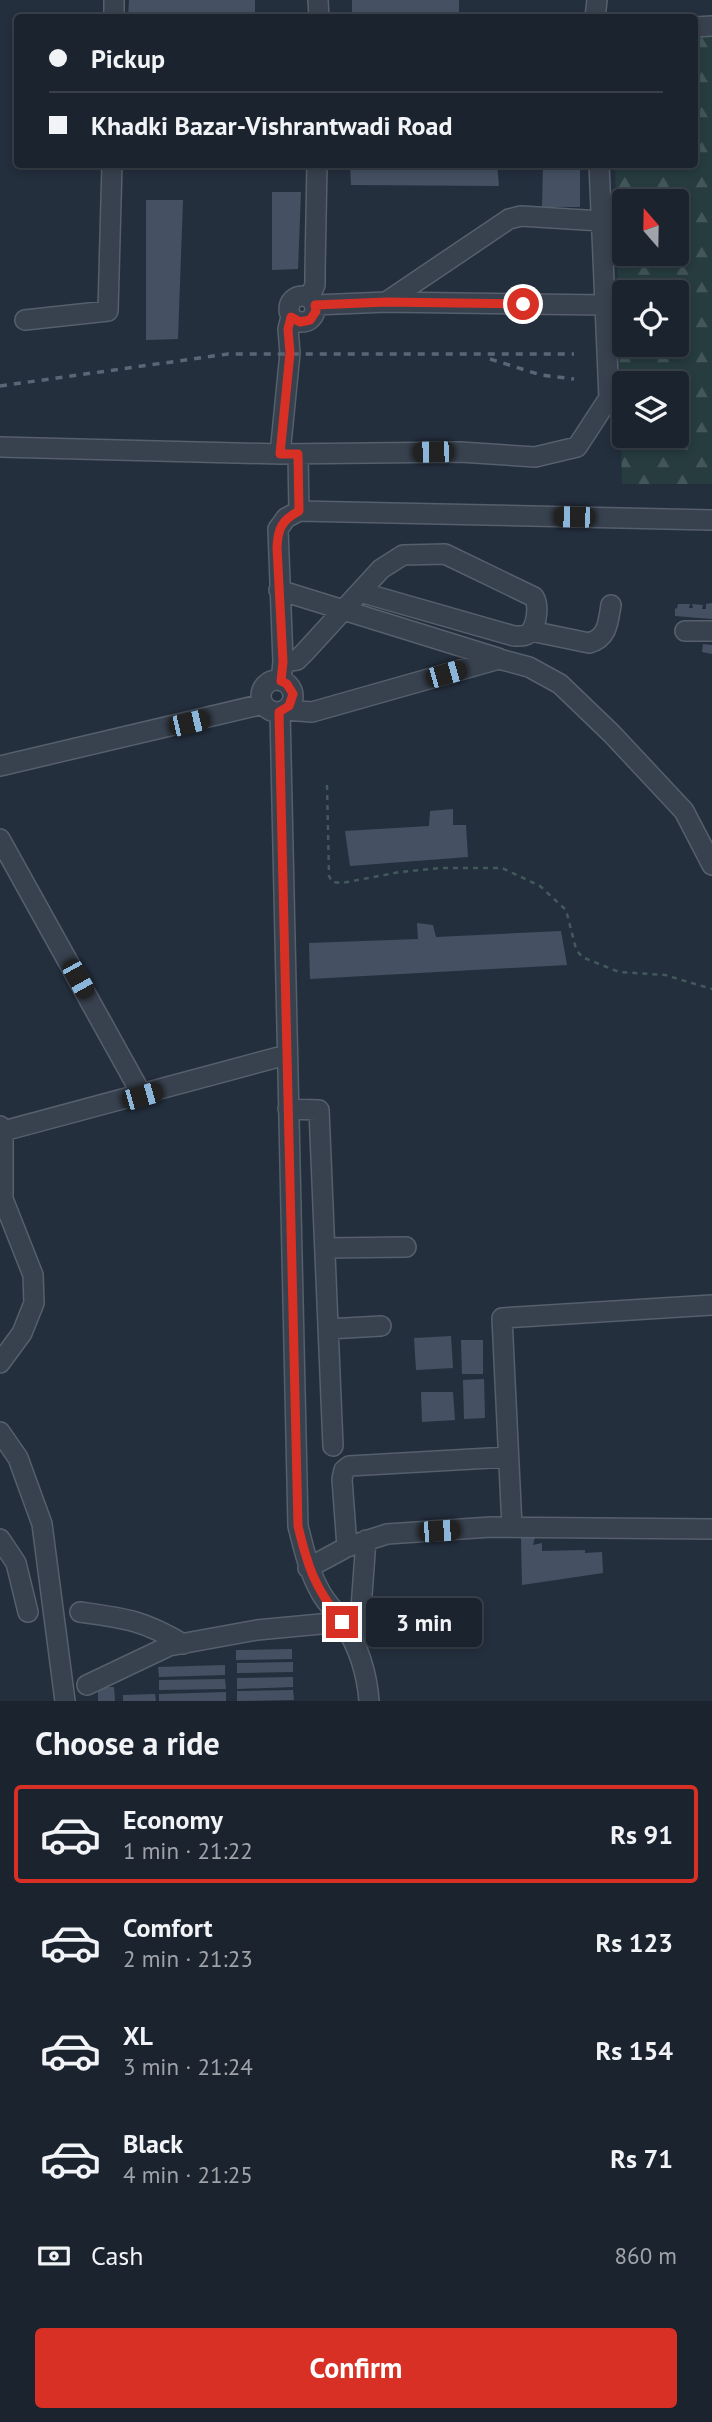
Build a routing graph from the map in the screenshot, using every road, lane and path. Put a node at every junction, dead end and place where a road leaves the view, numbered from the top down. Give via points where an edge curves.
1 (112, 168) edge
2 (317, 168) edge
3 (599, 168) edge
4 (601, 221) junction
5 (312, 302) junction
6 (386, 302) junction
7 (605, 305) junction
8 (25, 320) dead end
9 (0, 447) edge
10 (289, 454) junction
11 (299, 511) junction
12 (712, 520) edge
13 (279, 590) junction
14 (360, 592) junction
15 (611, 606) dead end
16 (342, 610) junction
17 (531, 631) junction
18 (685, 631) dead end
19 (712, 631) edge
20 (499, 659) junction
21 (282, 671) junction
22 (276, 709) junction
23 (0, 766) edge
24 (327, 785) dead end
25 (684, 811) junction
26 (712, 831) edge
27 (0, 839) edge
28 (712, 865) edge
29 (712, 989) edge
30 (286, 1055) junction
31 (142, 1096) junction
32 (288, 1109) junction
33 (1, 1130) edge
34 (407, 1247) dead end
35 (325, 1248) junction
36 (712, 1305) edge
37 (381, 1326) dead end
38 (328, 1329) junction
39 (0, 1363) edge
40 (0, 1432) edge
41 (333, 1446) dead end
42 (508, 1457) junction
43 (512, 1527) junction
44 (712, 1529) edge
45 (0, 1539) edge
46 (366, 1540) junction
47 (347, 1547) junction
48 (308, 1568) junction
49 (28, 1612) dead end
50 (79, 1612) dead end
51 (342, 1622) junction
52 (354, 1640) junction
53 (183, 1644) junction
54 (87, 1685) dead end
55 (65, 1701) edge
56 (369, 1701) edge

1 - 8 street via 108,311
2 - 5 street
3 - 4 street
4 - 6 street via 509,219
4 - 7 street
5 - 6 street
5 - 10 street via 299,296 289,307
6 - 7 street
7 - 10 street via 609,398 578,447 535,457 460,452
9 - 10 street
10 - 11 street
11 - 12 street
11 - 13 street via 278,529
13 - 16 street
13 - 21 street
14 - 16 street
14 - 17 street via 514,636
14 - 17 street via 381,569 403,555 445,554 534,597 537,609
15 - 17 street via 608,626 598,641
16 - 20 street
16 - 21 street
18 - 19 street
20 - 22 street via 312,712
20 - 25 street via 529,667 560,684
21 - 22 street via 293,694 289,706
22 - 23 street
22 - 30 street
24 - 29 path via 328,876 332,882 441,868 502,868 540,886 566,910 582,957 619,972 665,975
25 - 26 street
25 - 28 street
27 - 31 street
30 - 31 street
30 - 32 street
31 - 33 street
32 - 35 street via 319,1110
32 - 48 street via 298,1526
33 - 39 street via 3,1199 33,1275 34,1303 22,1333
34 - 35 street
35 - 38 street
36 - 42 street via 502,1318
37 - 38 street
38 - 41 street
40 - 55 street via 18,1458 42,1524
42 - 43 street
42 - 47 street via 349,1466 342,1479
43 - 44 street
43 - 46 street via 387,1534
45 - 49 street via 16,1563
46 - 47 street
46 - 52 street via 360,1622
47 - 48 street
48 - 51 street
50 - 53 street via 133,1619
51 - 52 street
51 - 53 street via 257,1630
52 - 56 street via 367,1677
53 - 54 street via 169,1646

